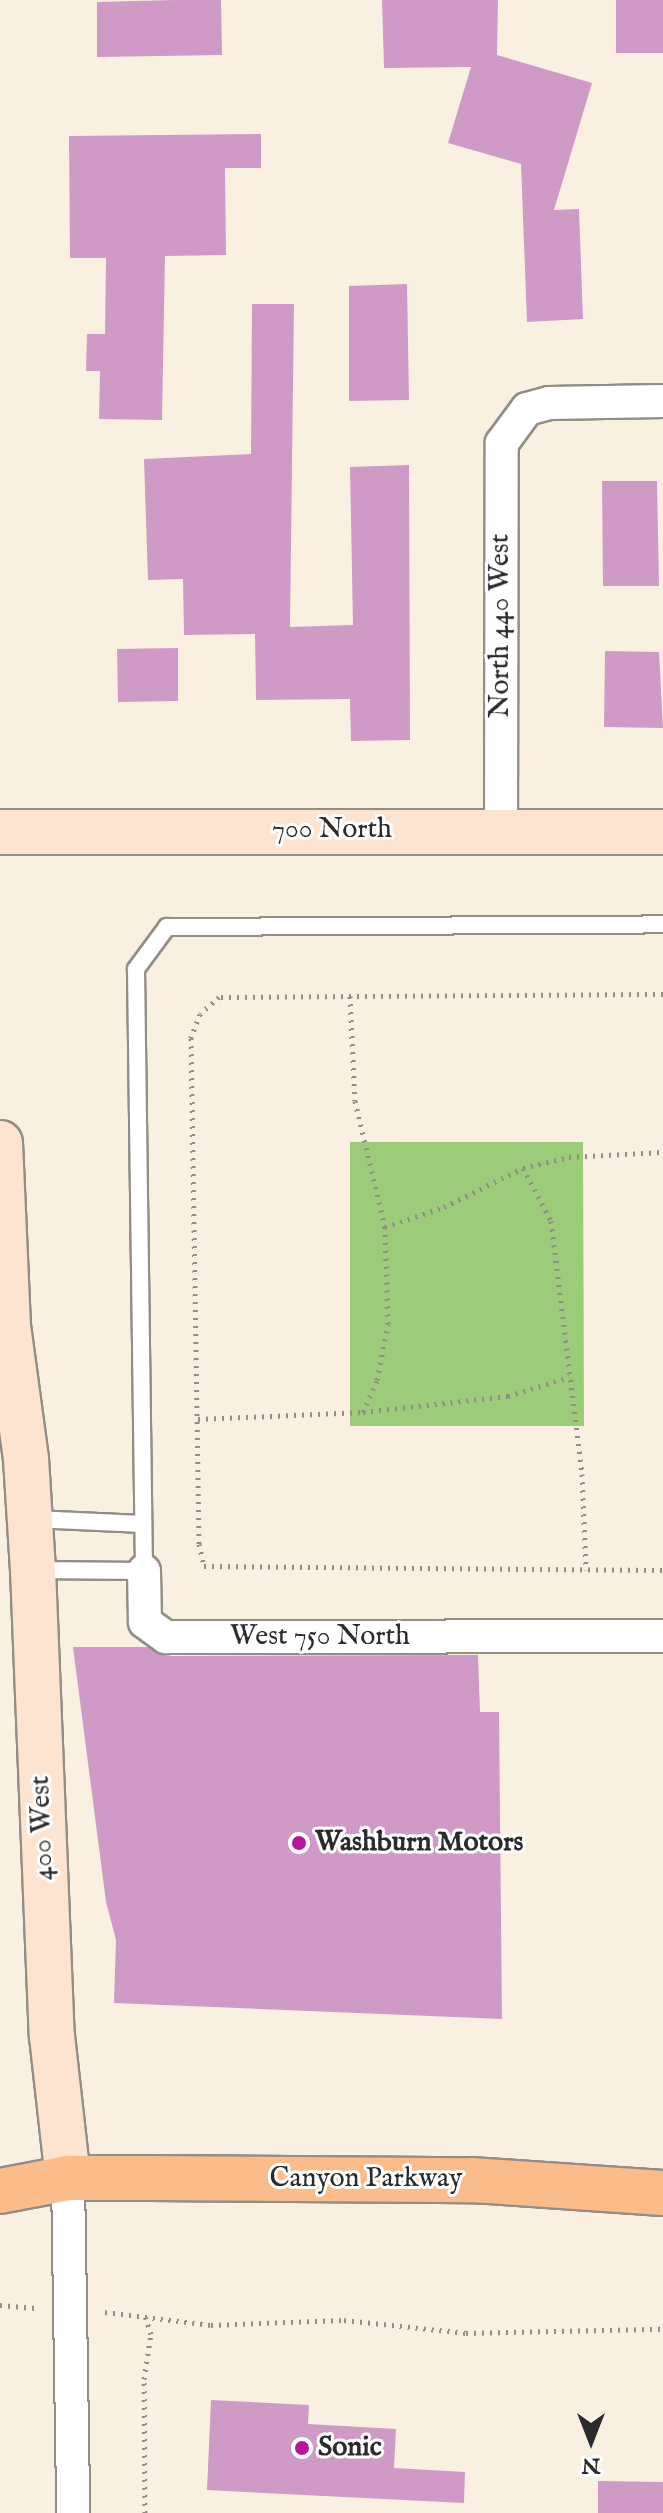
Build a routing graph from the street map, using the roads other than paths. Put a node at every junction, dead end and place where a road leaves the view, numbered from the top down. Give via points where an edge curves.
1 (663, 401) edge
2 (501, 830) junction
3 (0, 832) edge
4 (663, 832) edge
5 (663, 924) edge
6 (0, 1143) edge
7 (4, 1327) edge
8 (29, 1519) junction
9 (143, 1524) junction
10 (33, 1570) junction
11 (144, 1571) junction
12 (663, 1636) edge
13 (0, 2156) edge
14 (68, 2178) junction
15 (0, 2191) edge
16 (663, 2193) edge
17 (73, 2513) edge

1 - 2 street, North 440 West via 549,403 527,409 502,443
2 - 3 main road, 700 North
2 - 4 main road, 700 North
5 - 9 lane via 167,927 136,969
6 - 7 main road, 400 West
7 - 8 main road, 400 West
8 - 9 lane
8 - 10 main road, 400 West
9 - 11 lane
10 - 11 lane
10 - 14 main road, 400 West via 52,2036
11 - 12 street, West 750 North via 145,1622 166,1637
13 - 14 highway, Canyon Parkway
14 - 15 highway, Canyon Parkway
14 - 16 highway, Canyon Parkway via 472,2180
14 - 17 street, 400 West

